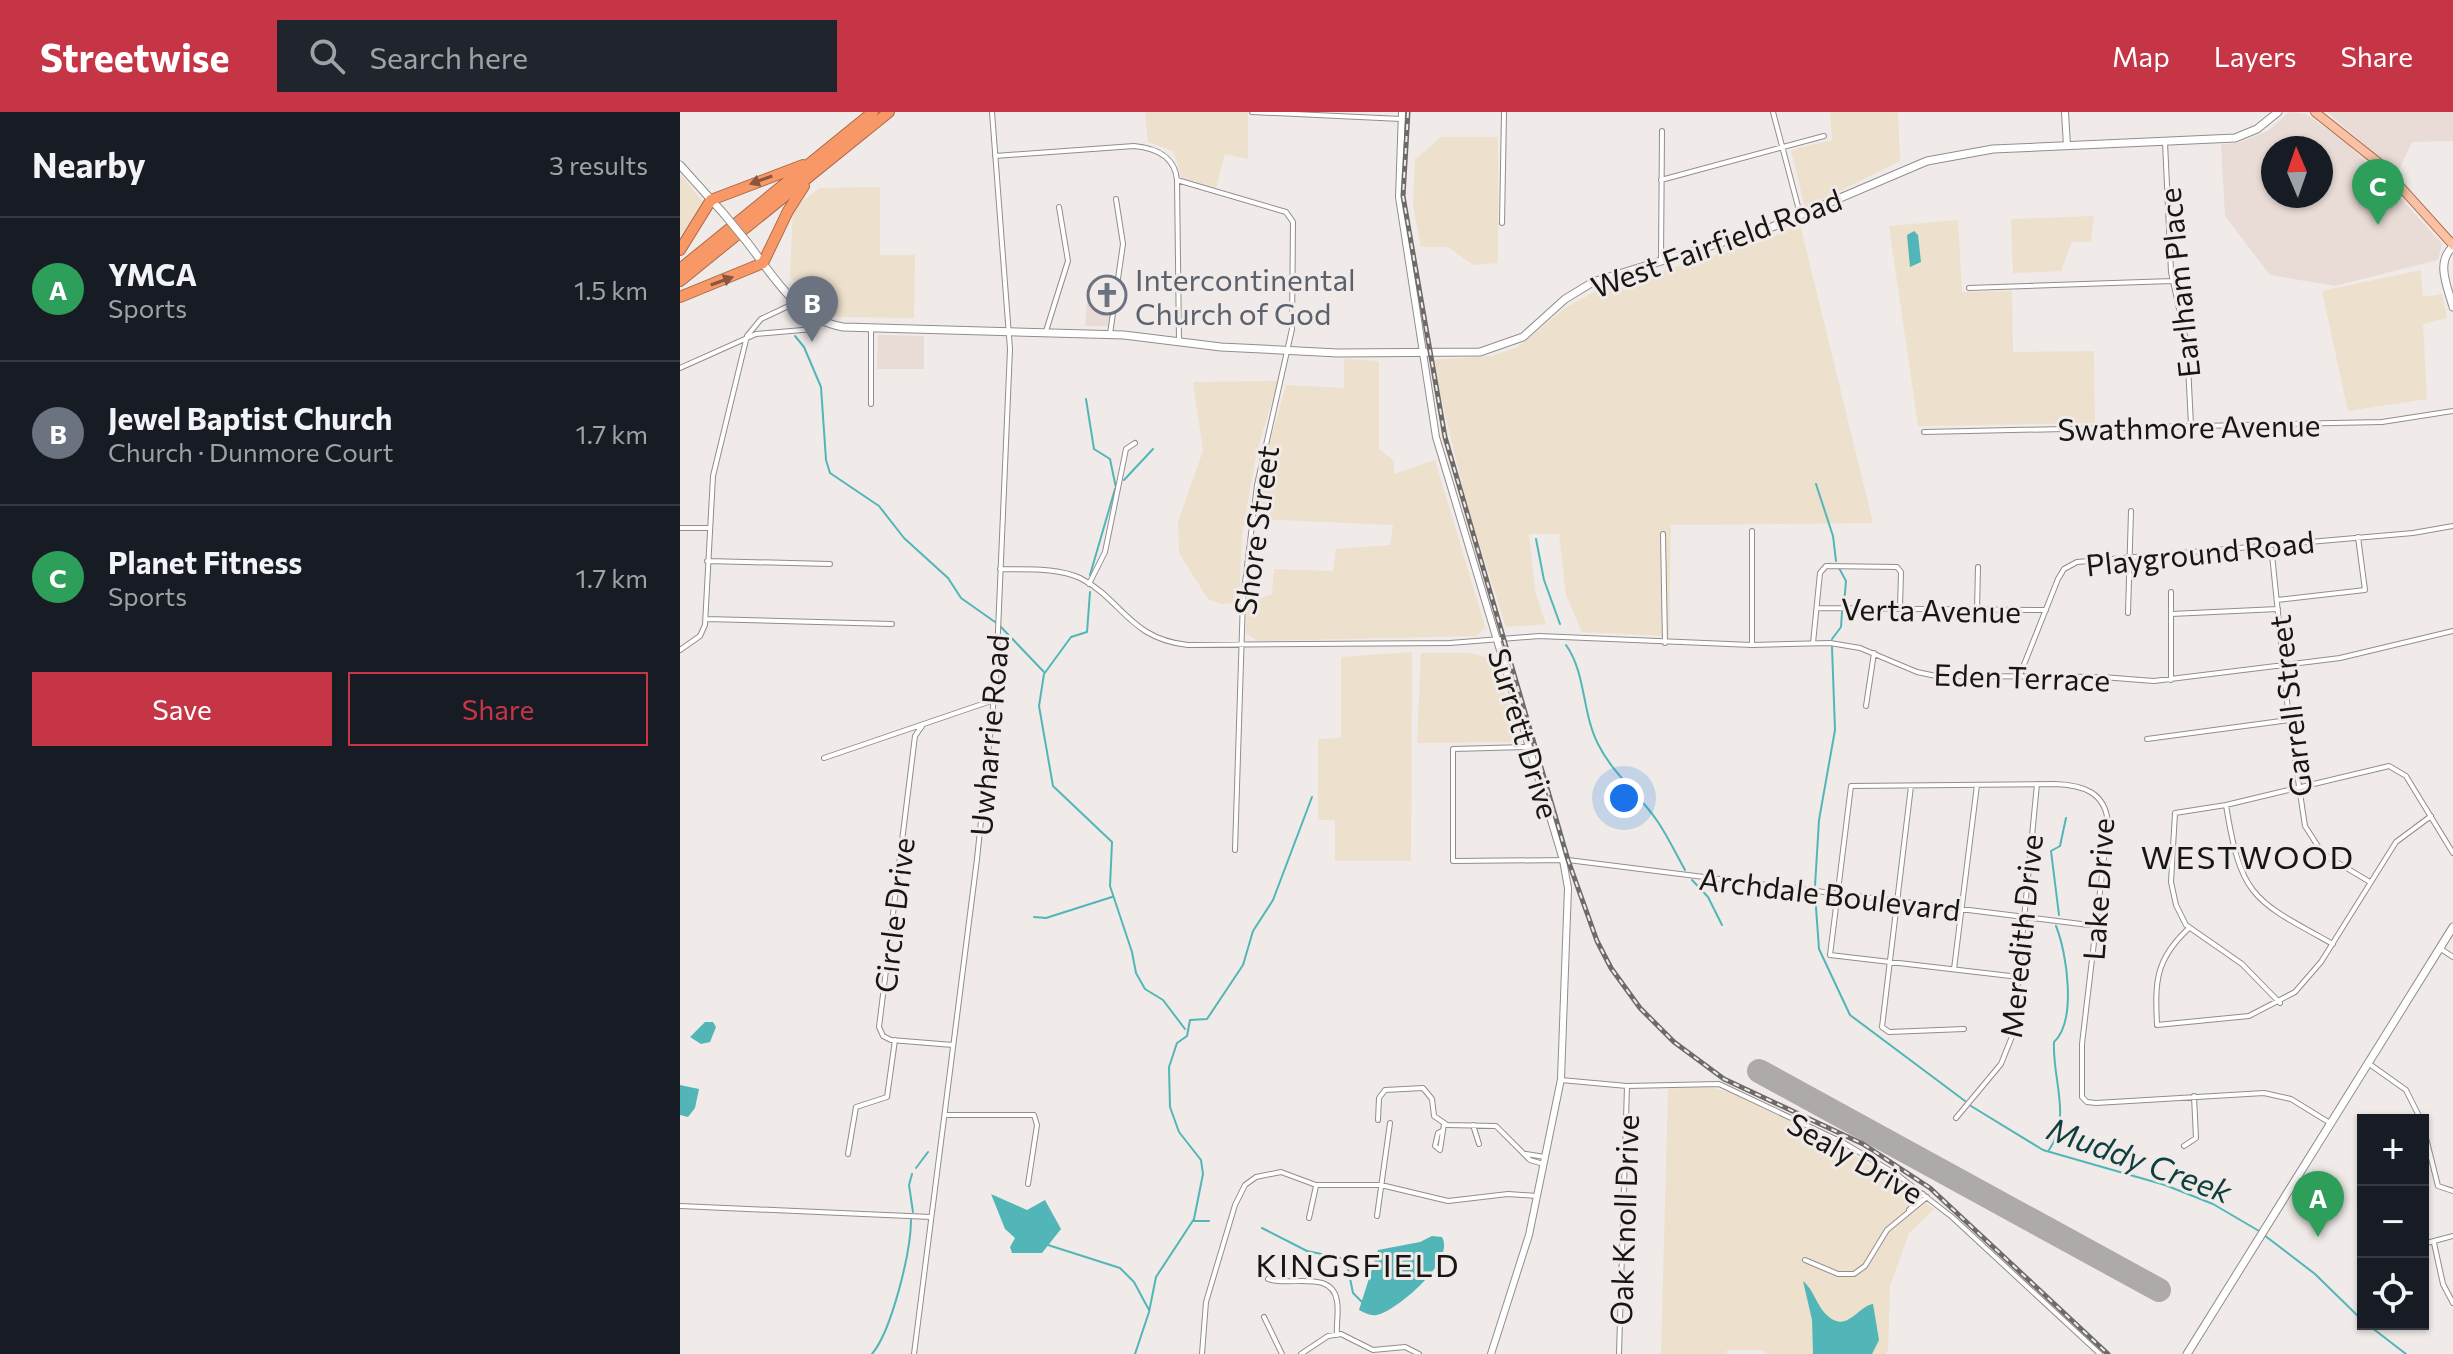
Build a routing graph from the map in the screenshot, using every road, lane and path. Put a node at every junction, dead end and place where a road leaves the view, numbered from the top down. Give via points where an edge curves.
1 (873, 112) edge
2 (889, 112) edge
3 (992, 112) edge
4 (1252, 112) edge
5 (1504, 112) edge
6 (1773, 112) edge
7 (2065, 112) edge
8 (2278, 112) edge
9 (2316, 113) edge
10 (1402, 116) edge
11 (1662, 131) dead end
12 (1824, 136) dead end
13 (2165, 142) junction
14 (2067, 146) junction
15 (1782, 147) junction
16 (995, 156) junction
17 (680, 165) edge
18 (814, 167) junction
19 (1177, 180) junction
20 (1661, 180) junction
21 (1116, 199) dead end
22 (711, 200) junction
23 (1059, 207) dead end
24 (1801, 217) junction
25 (1502, 223) dead end
26 (2453, 246) edge
27 (680, 250) edge
28 (1661, 260) junction
29 (763, 263) junction
30 (680, 269) edge
31 (680, 281) edge
32 (2172, 281) junction
33 (1969, 288) dead end
34 (680, 297) edge
35 (795, 303) junction
36 (2453, 307) edge
37 (871, 328) junction
38 (814, 329) dead end
39 (1009, 330) junction
40 (1046, 331) junction
41 (1110, 334) junction
42 (747, 338) junction
43 (1179, 342) junction
44 (1286, 351) junction
45 (1421, 353) junction
46 (680, 368) edge
47 (871, 404) dead end
48 (2453, 411) edge
49 (2191, 425) junction
50 (1924, 432) dead end
51 (1135, 443) dead end
52 (2131, 511) dead end
53 (2453, 526) edge
54 (680, 528) edge
55 (708, 528) junction
56 (1752, 531) dead end
57 (1663, 534) dead end
58 (2358, 537) junction
59 (2271, 545) junction
60 (2130, 558) junction
61 (707, 561) junction
62 (830, 564) dead end
63 (1978, 567) dead end
64 (1000, 569) junction
65 (1089, 584) junction
66 (2171, 592) dead end
67 (2277, 600) junction
68 (1817, 608) junction
69 (1900, 609) junction
70 (2278, 609) junction
71 (1977, 610) junction
72 (2046, 610) junction
73 (2128, 613) dead end
74 (2171, 614) junction
75 (706, 619) junction
76 (892, 624) dead end
77 (2453, 631) edge
78 (1497, 640) junction
79 (1665, 643) junction
80 (1813, 643) junction
81 (1752, 645) junction
82 (1240, 646) junction
83 (680, 650) edge
84 (1874, 653) junction
85 (2284, 665) junction
86 (2019, 677) junction
87 (2171, 680) junction
88 (994, 700) junction
89 (1866, 706) dead end
90 (2289, 720) junction
91 (922, 726) junction
92 (2147, 739) dead end
93 (1529, 747) junction
94 (824, 758) dead end
95 (2037, 784) junction
96 (1977, 785) junction
97 (1911, 786) junction
98 (2298, 787) junction
99 (2226, 805) junction
100 (2431, 816) junction
101 (1235, 850) dead end
102 (2453, 853) edge
103 (1563, 860) junction
104 (2370, 882) junction
105 (1837, 894) junction
106 (1897, 902) junction
107 (1962, 909) junction
108 (2024, 916) junction
109 (2097, 926) junction
110 (2453, 927) edge
111 (2188, 929) junction
112 (2333, 944) junction
113 (2441, 949) junction
114 (2453, 957) edge
115 (1890, 962) junction
116 (1954, 969) junction
117 (2019, 977) junction
118 (2280, 1003) junction
119 (1964, 1029) dead end
120 (895, 1040) junction
121 (953, 1045) junction
122 (2368, 1063) junction
123 (1561, 1079) junction
124 (1627, 1086) junction
125 (2194, 1096) junction
126 (2418, 1114) edge
127 (945, 1115) junction
128 (1956, 1118) dead end
129 (1378, 1120) dead end
130 (1390, 1123) dead end
131 (2330, 1123) junction
132 (1444, 1124) junction
133 (1473, 1125) junction
134 (1442, 1131) dead end
135 (1479, 1144) dead end
136 (2184, 1146) dead end
137 (2429, 1150) edge
138 (848, 1154) dead end
139 (1544, 1160) junction
140 (1028, 1184) dead end
141 (1316, 1185) junction
142 (1381, 1185) junction
143 (2453, 1191) edge
144 (1925, 1195) junction
145 (1537, 1196) junction
146 (680, 1206) edge
147 (1377, 1216) dead end
148 (931, 1217) junction
149 (1309, 1218) dead end
150 (2453, 1236) edge
151 (2429, 1243) edge
152 (2434, 1243) junction
153 (1805, 1260) dead end
154 (1268, 1279) dead end
155 (2453, 1303) edge
156 (1264, 1317) dead end
157 (1337, 1335) junction
158 (914, 1354) edge
159 (1202, 1354) edge
160 (1282, 1354) edge
161 (1301, 1354) edge
162 (1419, 1354) edge
163 (1491, 1354) edge
164 (1619, 1354) edge
165 (2100, 1354) edge
166 (2187, 1354) edge

1 - 18 highway
2 - 18 highway
3 - 16 street, Uwharrie Road
4 - 10 street
5 - 25 street
6 - 15 street
7 - 14 street
8 - 13 main road, West Fairfield Road via 2235,138
9 - 26 main road via 2379,163
10 - 45 street, Surrett Drive via 1399,197
11 - 20 street
12 - 15 street
13 - 14 main road, West Fairfield Road
13 - 32 street, Earlham Place
14 - 24 main road, West Fairfield Road via 1973,151 1927,161
15 - 20 street
15 - 24 street
16 - 19 street via 1139,146 1171,161
16 - 39 street, Uwharrie Road
17 - 22 main road
18 -> 22 highway
18 - 29 highway
18 - 30 highway
18 - 31 highway
19 - 43 street
19 - 44 street, Shore Street via 1290,215 1292,329
20 - 28 street
21 - 41 street via 1123,244
22 - 27 highway
22 - 29 main road, bridge
23 - 40 street via 1068,261
24 - 28 main road, West Fairfield Road
26 - 36 main road via 2443,268
28 - 45 main road, West Fairfield Road via 1580,289 1509,344 1480,352
34 -> 29 highway
29 - 35 main road
32 - 33 street
32 - 49 street, Earlham Place via 2187,345
35 - 37 main road, West Fairfield Road via 823,321
35 - 42 street via 761,319
37 - 39 main road, West Fairfield Road
37 - 47 street
38 - 42 street
39 - 40 main road, West Fairfield Road
39 - 64 street, Uwharrie Road
40 - 41 main road, West Fairfield Road
41 - 43 main road, West Fairfield Road
42 - 46 street
42 - 55 street via 715,462
43 - 44 main road, West Fairfield Road
44 - 45 main road, West Fairfield Road
44 - 82 street, Shore Street via 1254,508
45 - 78 street, Surrett Drive via 1436,437
48 - 49 street, Swathmore Avenue via 2382,422
49 - 50 street, Swathmore Avenue
51 - 65 street via 1126,449 1105,552
52 - 60 street
53 - 58 street, Playground Road
54 - 55 street
55 - 61 street
56 - 81 street
57 - 79 street
58 - 59 street, Playground Road
58 - 67 street via 2365,590
59 - 60 street, Playground Road
59 - 67 street, Garrell Street
60 - 72 street, Playground Road via 2068,566
60 - 73 street
61 - 62 street
61 - 75 street
63 - 71 street
64 - 65 street via 1058,572
64 - 88 street, Uwharrie Road
65 - 82 street, Eden Terrace via 1133,623 1164,641
66 - 74 street
67 - 70 street, Garrell Street
68 - 69 street, Verta Avenue
68 - 69 street via 1821,570 1833,564 1897,567
68 - 80 street
69 - 71 street, Verta Avenue
70 - 74 street
70 - 85 street, Garrell Street
71 - 72 street, Verta Avenue
72 - 86 street, Playground Road
74 - 87 street
75 - 76 street
75 - 83 street via 700,636
77 - 85 street, Eden Terrace via 2340,658
78 - 79 street, Eden Terrace via 1552,636
78 - 82 street, Eden Terrace
78 - 93 street, Surrett Drive
79 - 81 street, Eden Terrace
80 - 81 street, Eden Terrace
80 - 84 street, Eden Terrace via 1845,644
82 - 101 street, Shore Street
84 - 86 street, Eden Terrace via 1926,674
84 - 89 street
85 - 87 street, Eden Terrace
85 - 90 street, Garrell Street
86 - 87 street, Eden Terrace
88 - 91 street
88 - 121 street, Uwharrie Road
90 - 92 street
90 - 98 street, Garrell Street
91 - 94 street
91 - 120 street, Circle Drive via 915,736 880,1022 883,1036
93 - 103 street, Surrett Drive
93 - 103 street, Archdale Boulevard via 1453,749 1453,861
95 - 96 street, Lake Drive
95 - 108 street, Meredith Drive
95 - 109 street, Lake Drive via 2084,787 2105,807 2108,834
96 - 97 street, Lake Drive
96 - 107 street
97 - 105 street, Lake Drive via 1851,786
97 - 106 street
98 - 99 street
98 - 100 street via 2396,767
98 - 104 street, Garrell Street via 2305,826 2315,845
99 - 111 street via 2175,813 2172,890
99 - 112 street via 2236,861 2251,891 2265,905
100 - 102 street
100 - 104 street via 2400,837
103 - 105 street, Archdale Boulevard
103 - 123 street, Surrett Drive via 1569,916
104 - 112 street
105 - 106 street, Archdale Boulevard
105 - 115 street, Lake Drive via 1830,955
106 - 107 street, Archdale Boulevard
106 - 115 street
107 - 108 street, Archdale Boulevard
107 - 116 street
108 - 109 street, Archdale Boulevard
108 - 117 street, Meredith Drive
109 - 125 street, Lake Drive via 2082,1044 2082,1097 2096,1103
110 - 113 main road
111 - 118 street via 2231,955
111 - 118 street via 2158,971 2157,1025 2232,1020
112 - 118 street via 2308,980
113 - 114 street
113 - 122 main road
115 - 116 street
115 - 119 street via 1883,1030
116 - 117 street
117 - 128 street, Meredith Drive via 2008,1050
120 - 121 street
120 - 138 street via 887,1097 856,1107
121 - 127 street, Uwharrie Road
122 - 126 street via 2406,1090
122 - 131 main road
123 - 124 street, Sealy Drive
123 - 139 street, Surrett Drive
124 - 144 street, Sealy Drive via 1719,1084 1844,1143
124 - 164 street, Oak Knoll Drive
125 - 131 street, Lake Drive via 2277,1094
125 - 136 street via 2196,1138
127 - 140 street via 1029,1113 1037,1118
127 - 148 street, Uwharrie Road
129 - 132 street via 1379,1098 1385,1090 1418,1088 1430,1094 1434,1116
130 - 142 street
131 - 166 main road
132 - 133 street
132 - 134 street
133 - 135 street
133 - 139 street via 1496,1126 1523,1153
137 - 143 street via 2438,1186
139 - 145 street, Surrett Drive
141 - 142 street
141 - 149 street
141 - 159 street via 1270,1172 1245,1185 1206,1302
142 - 145 street via 1448,1201
142 - 147 street
144 - 153 street via 1887,1230 1854,1274 1838,1274
144 - 165 street, Sealy Drive
145 - 163 street, Surrett Drive
146 - 148 street
148 - 158 street, Uwharrie Road
150 - 152 street
151 - 152 street
152 - 155 street
154 - 157 street via 1326,1284 1336,1298
156 - 160 street
157 - 161 street
157 - 162 street via 1373,1350 1405,1347

